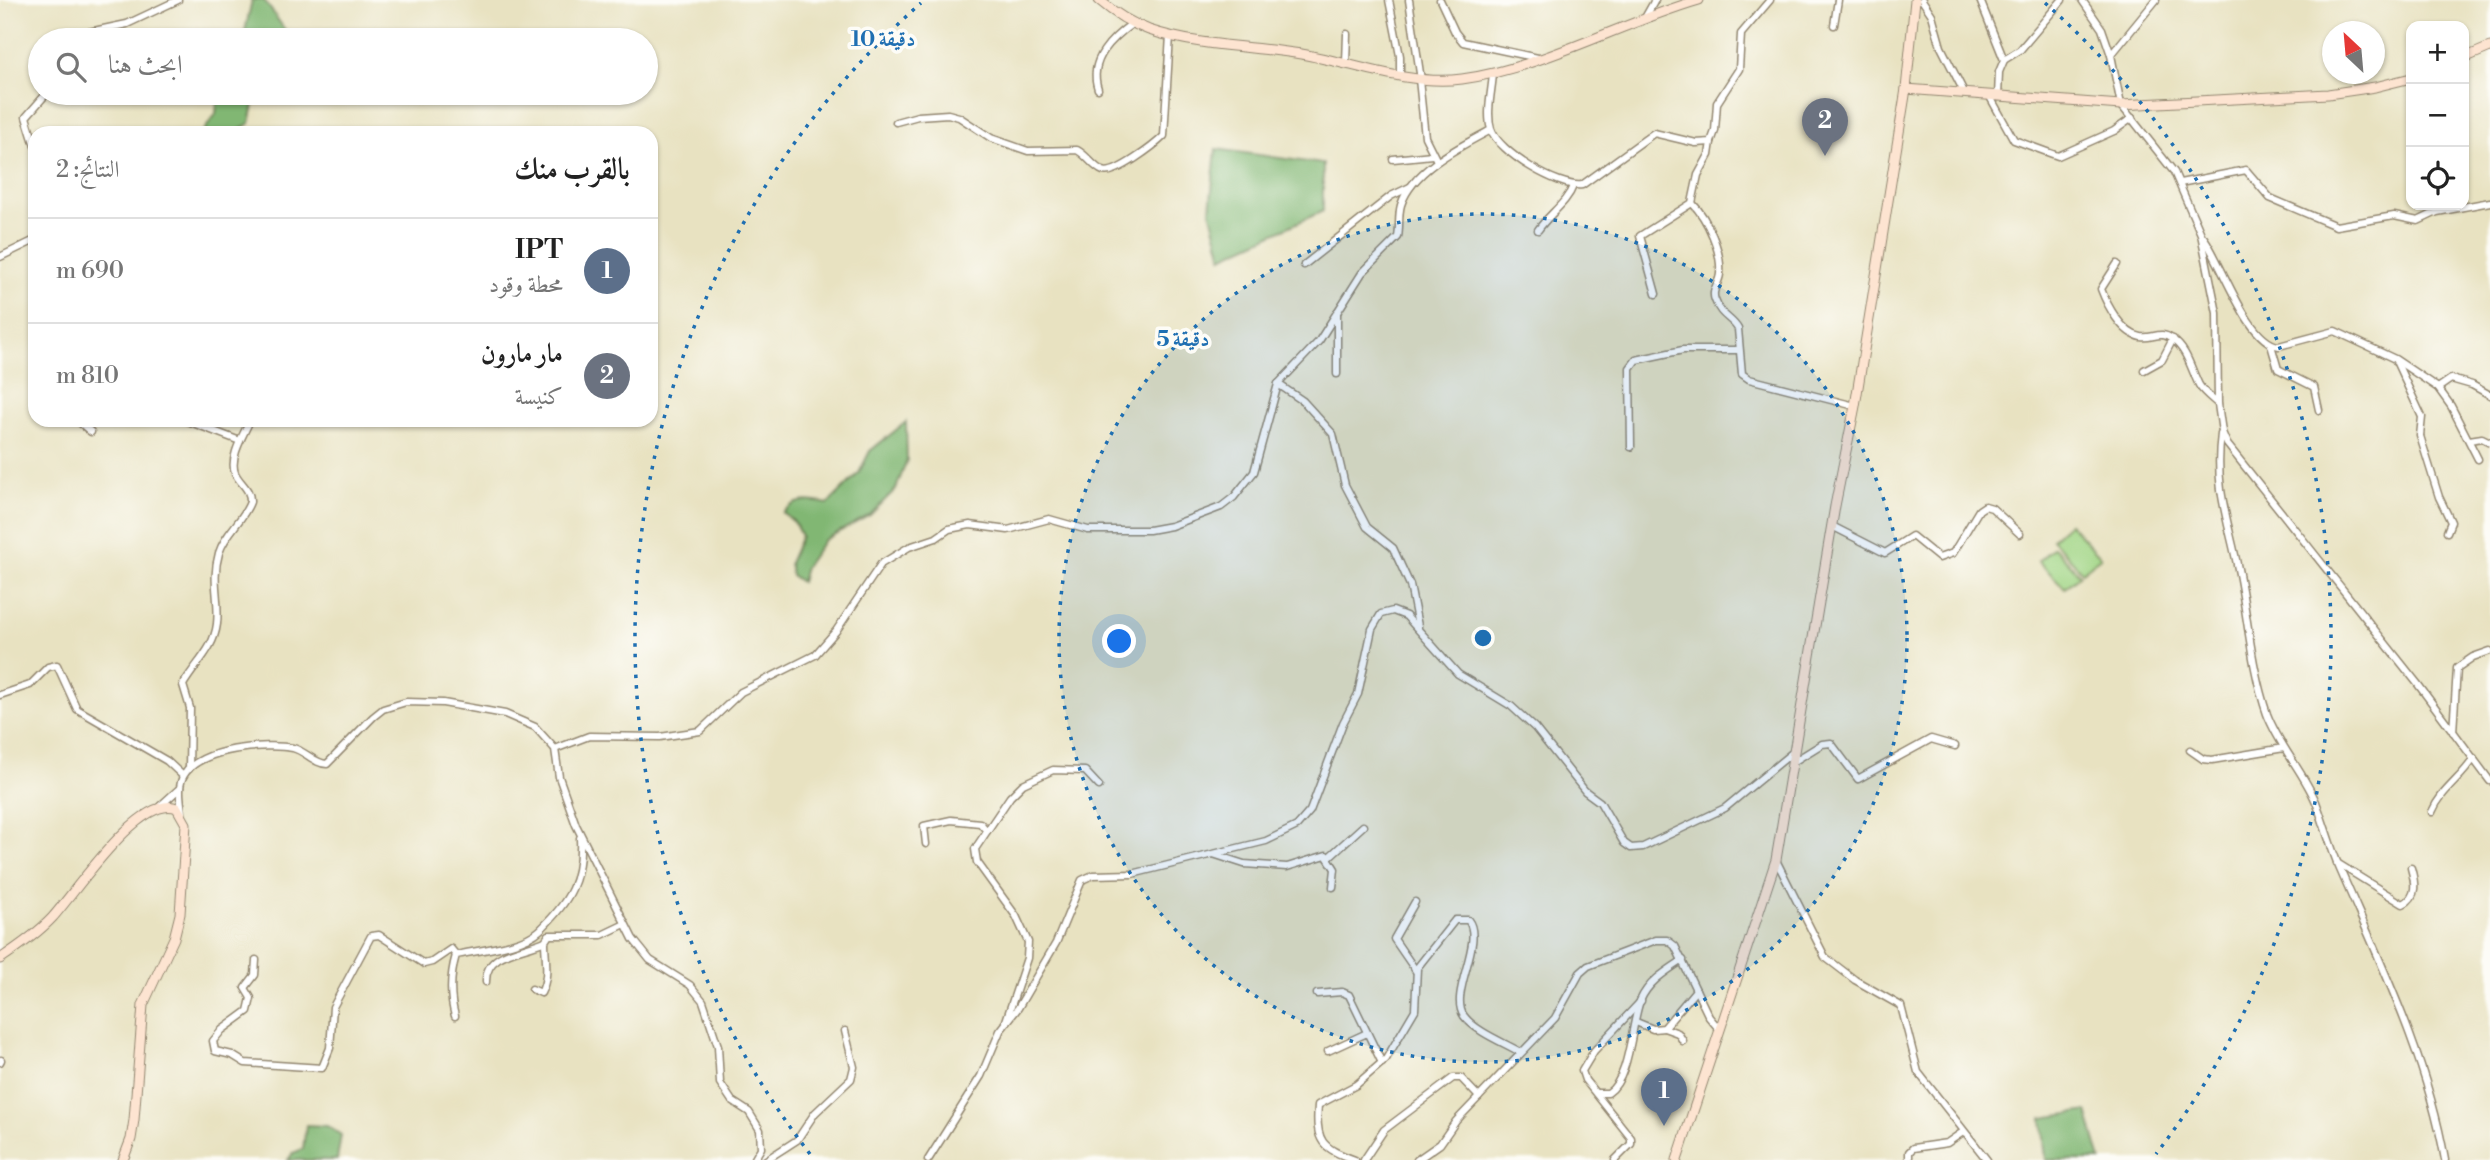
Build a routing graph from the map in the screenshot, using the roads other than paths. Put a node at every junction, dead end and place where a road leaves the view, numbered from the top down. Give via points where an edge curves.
1 (178, 0) edge
2 (1098, 0) edge
3 (1389, 0) edge
4 (1409, 0) edge
5 (1440, 0) edge
6 (1655, 0) edge
7 (1699, 0) edge
8 (1770, 0) edge
9 (1838, 0) edge
10 (1915, 0) edge
11 (1922, 0) edge
12 (1980, 0) edge
13 (2062, 0) edge
14 (2082, 0) edge
15 (2156, 0) edge
16 (1646, 16) junction
17 (1133, 23) junction
18 (1834, 25) dead end
19 (108, 28) edge
20 (1347, 34) dead end
21 (1170, 35) junction
22 (2490, 47) edge
23 (2111, 55) junction
24 (2469, 56) edge
25 (1538, 58) junction
26 (2004, 60) junction
27 (1346, 63) junction
28 (1493, 74) junction
29 (1400, 75) junction
30 (2406, 79) edge
31 (1420, 80) junction
32 (1098, 89) dead end
33 (1906, 89) junction
34 (1964, 92) junction
35 (1993, 96) junction
36 (36, 105) edge
37 (2122, 105) junction
38 (2132, 118) junction
39 (896, 122) dead end
40 (29, 126) edge
41 (1491, 130) junction
42 (1711, 142) junction
43 (1432, 155) junction
44 (1393, 159) dead end
45 (1437, 161) junction
46 (2180, 183) junction
47 (1573, 186) junction
48 (1412, 187) junction
49 (2490, 202) edge
50 (1692, 204) junction
51 (1538, 230) dead end
52 (2201, 234) junction
53 (28, 243) edge
54 (0, 257) edge
55 (2117, 264) dead end
56 (1304, 265) dead end
57 (1656, 294) dead end
58 (1337, 310) junction
59 (2173, 339) junction
60 (2271, 345) junction
61 (1740, 350) junction
62 (2395, 359) junction
63 (2144, 370) dead end
64 (1337, 374) dead end
65 (1278, 384) junction
66 (2438, 388) junction
67 (2490, 395) edge
68 (2218, 404) junction
69 (1855, 405) junction
70 (2319, 410) dead end
71 (85, 427) edge
72 (203, 427) edge
73 (247, 427) edge
74 (91, 432) dead end
75 (2221, 432) junction
76 (2469, 440) junction
77 (240, 441) junction
78 (2490, 442) edge
79 (1631, 447) dead end
80 (2478, 459) dead end
81 (1832, 526) junction
82 (2447, 531) dead end
83 (2020, 534) dead end
84 (1419, 627) junction
85 (2490, 651) edge
86 (0, 695) edge
87 (2453, 732) junction
88 (1955, 746) dead end
89 (2284, 748) junction
90 (555, 749) junction
91 (2190, 750) dead end
92 (1795, 751) junction
93 (2474, 758) junction
94 (1793, 762) junction
95 (189, 769) junction
96 (183, 776) junction
97 (2490, 781) edge
98 (1099, 786) dead end
99 (180, 788) junction
100 (160, 806) junction
101 (2432, 812) dead end
102 (183, 815) junction
103 (1363, 826) dead end
104 (987, 831) junction
105 (580, 833) junction
106 (926, 844) dead end
107 (1212, 853) junction
108 (1329, 857) junction
109 (1776, 860) junction
110 (2337, 863) junction
111 (2411, 868) dead end
112 (1333, 887) dead end
113 (1415, 902) dead end
114 (625, 924) junction
115 (545, 941) junction
116 (456, 955) junction
117 (0, 959) edge
118 (256, 960) dead end
119 (1683, 960) junction
120 (1416, 971) junction
121 (486, 982) dead end
122 (531, 989) dead end
123 (1696, 990) junction
124 (1317, 994) dead end
125 (1640, 1001) junction
126 (455, 1016) dead end
127 (1636, 1022) junction
128 (1006, 1023) junction
129 (1664, 1028) junction
130 (1720, 1030) junction
131 (845, 1031) dead end
132 (1367, 1033) junction
133 (1684, 1041) dead end
134 (1328, 1051) dead end
135 (1520, 1052) junction
136 (1382, 1063) junction
137 (1596, 1093) junction
138 (1479, 1097) junction
139 (1963, 1132) junction
140 (122, 1160) edge
141 (754, 1160) edge
142 (766, 1160) edge
143 (928, 1160) edge
144 (1355, 1160) edge
145 (1364, 1160) edge
146 (1417, 1160) edge
147 (1615, 1160) edge
148 (1678, 1160) edge
149 (1909, 1160) edge
150 (1987, 1160) edge
151 (2445, 1160) edge

1 - 19 street
2 - 17 street
3 - 29 street via 1401,56
4 - 31 street
5 - 25 street via 1463,42
6 - 16 street
7 - 16 street
8 - 42 street via 1741,34 1739,69 1717,103
9 - 18 street
10 - 33 street
11 - 34 street
12 - 26 street
13 - 26 street via 2020,50
14 - 23 street via 2102,29
15 - 23 street
16 - 25 street
17 - 21 street
17 - 32 street via 1108,44 1095,67
20 - 27 street
21 - 27 street
21 - 39 street via 1164,136 1110,171 1103,171 1077,150 1032,152 999,142 952,115
22 - 24 street
23 - 37 street
25 - 28 street
26 - 35 street
27 - 29 street
28 - 31 street
28 - 41 street
29 - 31 street
30 - 37 street via 2328,94
31 - 43 street via 1425,137
33 - 34 street
33 - 69 street
34 - 35 street
35 - 37 street
35 - 38 street via 2014,140 2058,156
36 - 40 street via 26,117
37 - 38 street
38 - 46 street
41 - 45 street
41 - 47 street via 1502,145 1534,168
42 - 47 street via 1654,133 1598,175
42 - 50 street
43 - 44 street
43 - 45 street
45 - 48 street
46 - 49 street via 2246,170 2270,198 2336,226 2394,216 2418,221 2437,212
46 - 52 street
47 - 51 street via 1566,201
48 - 56 street via 1391,196
48 - 58 street via 1400,207 1398,237 1362,273
50 - 57 street via 1640,236
50 - 61 street via 1707,225 1720,267 1714,299 1725,319 1738,329
52 - 60 street via 2248,321
52 - 68 street via 2217,313
53 - 54 street
55 - 59 street via 2101,289 2114,314 2139,337 2164,334
58 - 64 street
58 - 65 street via 1319,341
59 - 63 street via 2162,360
59 - 68 street via 2203,390
60 - 62 street via 2335,331
60 - 70 street via 2278,369 2314,387
61 - 69 street via 1741,370 1749,379
61 - 79 street via 1683,350 1636,360 1630,368
62 - 66 street
62 - 82 street via 2422,417 2420,436 2451,522
65 - 84 street via 1303,401 1333,434 1344,481 1365,525 1392,545 1406,574
65 - 90 street via 1254,472 1234,498 1212,512 1149,530 1088,530 1049,519 1008,530 970,525 949,529 881,564 815,655 741,692 700,731 660,737 589,736
66 - 67 street via 2451,379
66 - 76 street
68 - 75 street
69 - 81 street
71 - 74 street
72 - 77 street
73 - 77 street
75 - 87 street via 2242,465
75 - 89 street via 2222,511 2266,711
76 - 78 street
76 - 80 street
77 - 95 street via 234,471 248,490 249,506 224,539 213,585 217,622 212,640 183,685 190,708
81 - 83 street via 1885,552 1912,536 1939,558 1953,553 1985,506
81 - 92 street
84 - 92 street via 1458,674 1511,706 1535,728 1600,802 1631,848 1643,847 1725,808
84 - 107 street via 1398,612 1377,616 1357,694 1306,817 1275,838
85 - 87 street via 2457,668
86 - 96 street via 30,685 48,667 57,665 78,709 167,761
87 - 93 street
88 - 94 street via 1931,739 1858,779 1831,743
89 - 91 street via 2212,760
89 - 110 street via 2315,801
90 - 95 street via 536,727 514,716 443,703 405,702 383,709 327,764 299,750 248,746
90 - 105 street via 559,777
92 - 94 street
93 - 97 street
93 - 101 street via 2441,794
94 - 109 street
95 - 96 street
96 - 99 street
98 - 104 street via 1085,771 1045,773 1018,788
99 - 100 street
99 - 102 street
100 - 102 street via 172,806
100 - 117 street via 139,819 51,919
102 - 140 street via 180,914 143,1005 134,1120
103 - 108 street
104 - 106 street via 981,823 934,822 924,826
104 - 128 street via 976,846 977,862 1016,916 1028,947
105 - 114 street
105 - 116 street via 576,885 541,930 516,943
107 - 108 street via 1244,864 1287,867
107 - 128 street via 1132,874 1084,878 1056,943
108 - 112 street via 1335,869
109 - 130 street
109 - 139 street via 1825,957 1901,1006 1914,1065
110 - 111 street via 2403,904 2414,895
110 - 151 street via 2416,1051
113 - 120 street via 1394,939
114 - 115 street via 602,935 559,933
114 - 141 street via 650,960 690,985 703,1001 718,1046 720,1083 760,1130 761,1148
115 - 121 street via 495,959
115 - 122 street via 546,984 541,993
116 - 118 street via 451,949 424,964 379,936 371,936 332,1007 330,1048 322,1068 245,1063 215,1051 213,1041 222,1030 248,1011 251,998 244,988 255,975
116 - 126 street via 450,973
119 - 123 street
119 - 125 street via 1653,982
119 - 135 street via 1672,943 1659,939 1588,967 1555,1018
120 - 135 street via 1450,924 1468,920 1473,933 1461,1010 1472,1024
120 - 136 street via 1414,1014
123 - 129 street
123 - 130 street
124 - 132 street via 1347,994
125 - 127 street
125 - 137 street via 1585,1064 1583,1077
127 - 129 street
127 - 137 street via 1618,1083 1608,1093
128 - 143 street via 981,1076
129 - 133 street
130 - 148 street
131 - 142 street via 854,1068 851,1079 796,1140
132 - 134 street
132 - 136 street
135 - 138 street
136 - 144 street via 1356,1085 1318,1105 1322,1141 1335,1154
137 - 147 street via 1631,1138 1631,1144
138 - 145 street via 1461,1078 1452,1078 1384,1130
138 - 146 street via 1440,1144
139 - 149 street via 1950,1142 1913,1148
139 - 150 street

